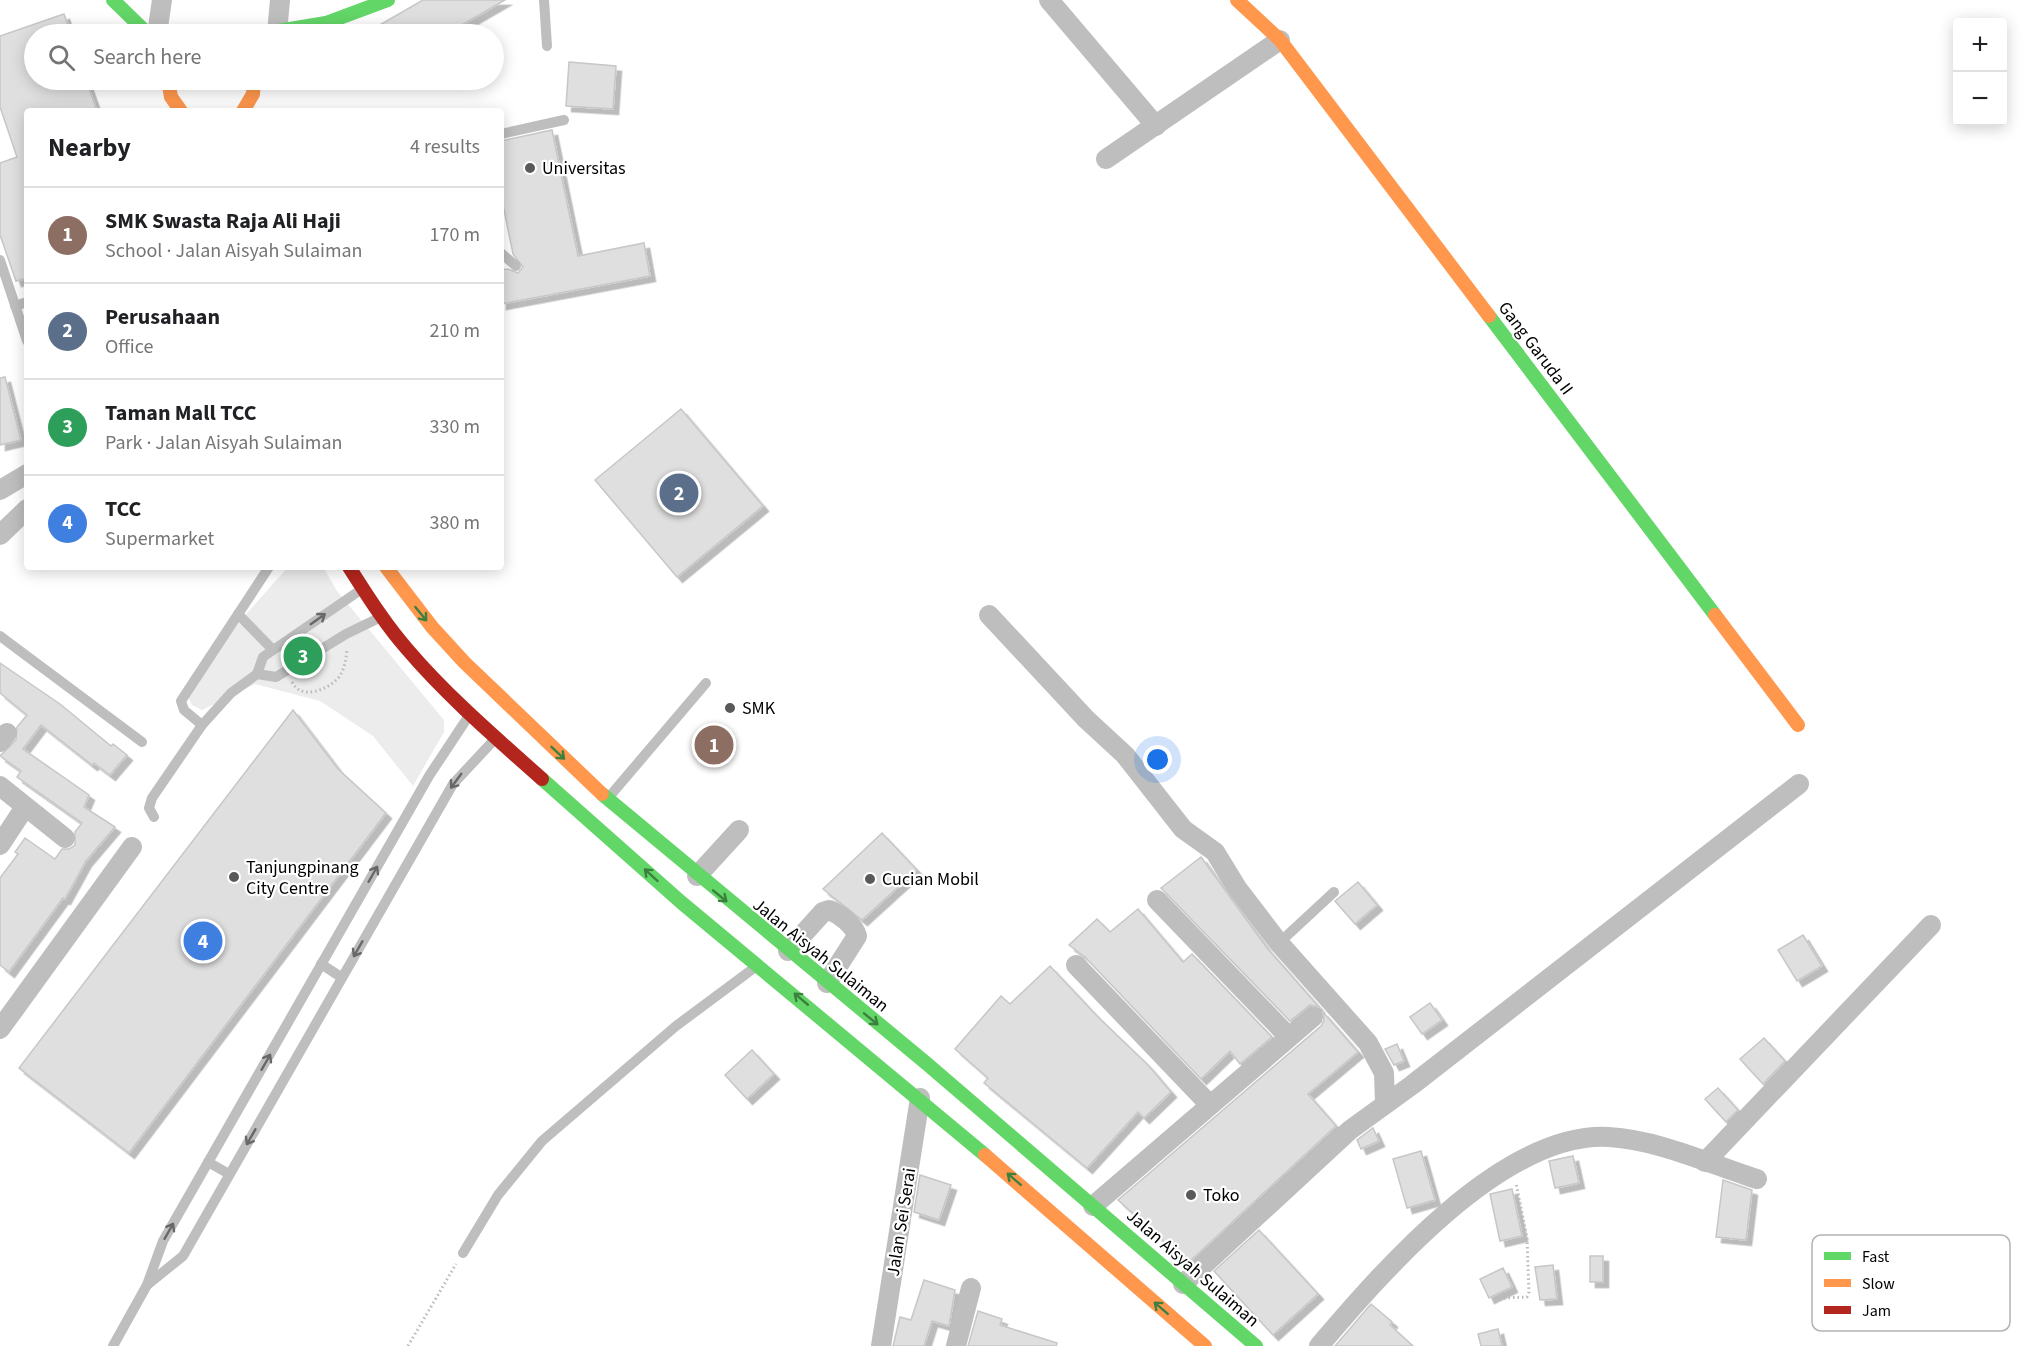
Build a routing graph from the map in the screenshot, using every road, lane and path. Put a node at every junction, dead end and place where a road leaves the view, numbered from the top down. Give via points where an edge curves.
1 (112, 0) edge
2 (162, 0) edge
3 (280, 0) edge
4 (388, 0) edge
5 (544, 0) edge
6 (1049, 0) edge
7 (1237, 0) edge
8 (365, 6) edge
9 (333, 22) junction
10 (137, 24) edge
11 (158, 24) edge
12 (272, 24) edge
13 (322, 24) edge
14 (330, 24) edge
15 (1280, 40) junction
16 (548, 46) dead end
17 (171, 90) edge
18 (252, 90) edge
19 (254, 90) edge
20 (177, 108) edge
21 (244, 108) edge
22 (251, 108) edge
23 (564, 120) dead end
24 (1156, 126) junction
25 (504, 133) edge
26 (1106, 159) dead end
27 (504, 256) edge
28 (0, 260) edge
29 (516, 266) dead end
30 (24, 303) edge
31 (15, 306) junction
32 (24, 332) edge
33 (24, 476) edge
34 (0, 490) edge
35 (24, 512) edge
36 (0, 535) edge
37 (267, 570) edge
38 (351, 570) edge
39 (388, 570) edge
40 (362, 589) junction
41 (238, 614) junction
42 (988, 615) dead end
43 (381, 617) junction
44 (346, 634) junction
45 (0, 636) edge
46 (273, 650) junction
47 (287, 672) junction
48 (257, 674) junction
49 (705, 683) dead end
50 (470, 714) junction
51 (1798, 724) dead end
52 (201, 725) junction
53 (496, 738) junction
54 (142, 742) dead end
55 (1799, 784) dead end
56 (0, 786) edge
57 (607, 800) junction
58 (26, 807) junction
59 (626, 817) junction
60 (154, 818) dead end
61 (739, 830) dead end
62 (65, 838) dead end
63 (609, 838) junction
64 (0, 845) edge
65 (132, 847) dead end
66 (697, 876) junction
67 (1334, 892) dead end
68 (1157, 900) dead end
69 (1931, 925) dead end
70 (1279, 942) junction
71 (788, 951) junction
72 (321, 964) junction
73 (759, 964) junction
74 (1076, 965) dead end
75 (341, 977) junction
76 (827, 983) junction
77 (1314, 1017) dead end
78 (0, 1029) edge
79 (1289, 1037) junction
80 (920, 1098) junction
81 (1385, 1103) junction
82 (1210, 1105) junction
83 (208, 1162) junction
84 (1705, 1162) junction
85 (1512, 1167) junction
86 (230, 1174) junction
87 (1757, 1179) dead end
88 (1093, 1206) junction
89 (462, 1252) joint
90 (1183, 1284) junction
91 (147, 1285) junction
92 (971, 1288) dead end
93 (1504, 1298) dead end
94 (113, 1346) edge
95 (408, 1346) edge
96 (881, 1346) edge
97 (956, 1346) edge
98 (1205, 1346) edge
99 (1256, 1346) edge
100 (1319, 1346) edge

1 - 10 main road
2 - 11 street
3 - 12 street
4 - 8 main road
5 - 16 lane
6 - 24 street
7 - 15 main road, Gang Garuda II
8 - 9 main road
9 - 13 main road
9 - 14 main road
15 - 24 street
15 - 51 main road, Gang Garuda II
17 - 20 main road
18 - 21 main road
19 - 22 main road
23 - 25 lane
24 - 26 street
27 - 29 lane
28 - 31 lane
30 - 31 lane
31 - 32 lane
33 - 34 street
35 - 36 street
37 - 41 lane
38 - 40 main road
39 -> 57 main road, Jalan Aisyah Sulaiman via 464,662
40 - 43 main road
46 -> 40 lane
41 - 46 lane
41 - 52 lane via 181,701 184,710
42 - 70 street via 1125,755 1183,829 1215,852
43 - 44 lane
43 - 50 main road via 408,651
44 - 47 lane
44 - 47 path via 345,664 335,681 304,694 295,688
45 - 54 lane
46 - 48 lane via 262,657
47 - 48 lane via 276,677
48 - 52 lane via 222,701
49 - 57 lane
50 - 53 main road
72 -> 50 lane
52 - 60 lane via 152,798 149,808
53 - 63 main road
53 -> 75 lane via 453,784
55 - 81 street
56 - 58 street
57 - 59 main road, Jalan Aisyah Sulaiman
58 - 62 street
58 - 64 street
59 - 63 main road
59 - 66 main road, Jalan Aisyah Sulaiman
61 - 66 street
73 -> 63 main road
65 - 78 street
66 -> 71 main road, Jalan Aisyah Sulaiman
67 - 70 lane
68 - 79 street
69 - 84 street
70 - 81 street via 1375,1053 1386,1081
71 - 76 main road, Jalan Aisyah Sulaiman
71 - 76 street via 823,912 835,912 853,927 857,936
72 - 75 lane
83 -> 72 lane
80 -> 73 main road
73 - 89 lane via 676,1026 542,1141 498,1195
74 - 82 street
75 -> 86 lane
76 -> 88 main road, Jalan Aisyah Sulaiman
77 - 79 street
79 - 82 street
80 - 96 street, Jalan Sei Serai
98 -> 80 main road
81 - 90 street via 1350,1130
82 - 88 street
83 - 86 lane
91 -> 83 lane via 164,1241
84 - 85 street via 1647,1143 1606,1137 1563,1143
84 - 87 street
85 - 93 path via 1525,1220 1529,1292 1522,1299
85 - 100 street via 1457,1203 1374,1282
86 - 91 lane via 183,1256
88 - 90 main road, Jalan Aisyah Sulaiman
89 - 95 path
90 - 99 main road, Jalan Aisyah Sulaiman
91 - 94 lane
92 - 97 street

